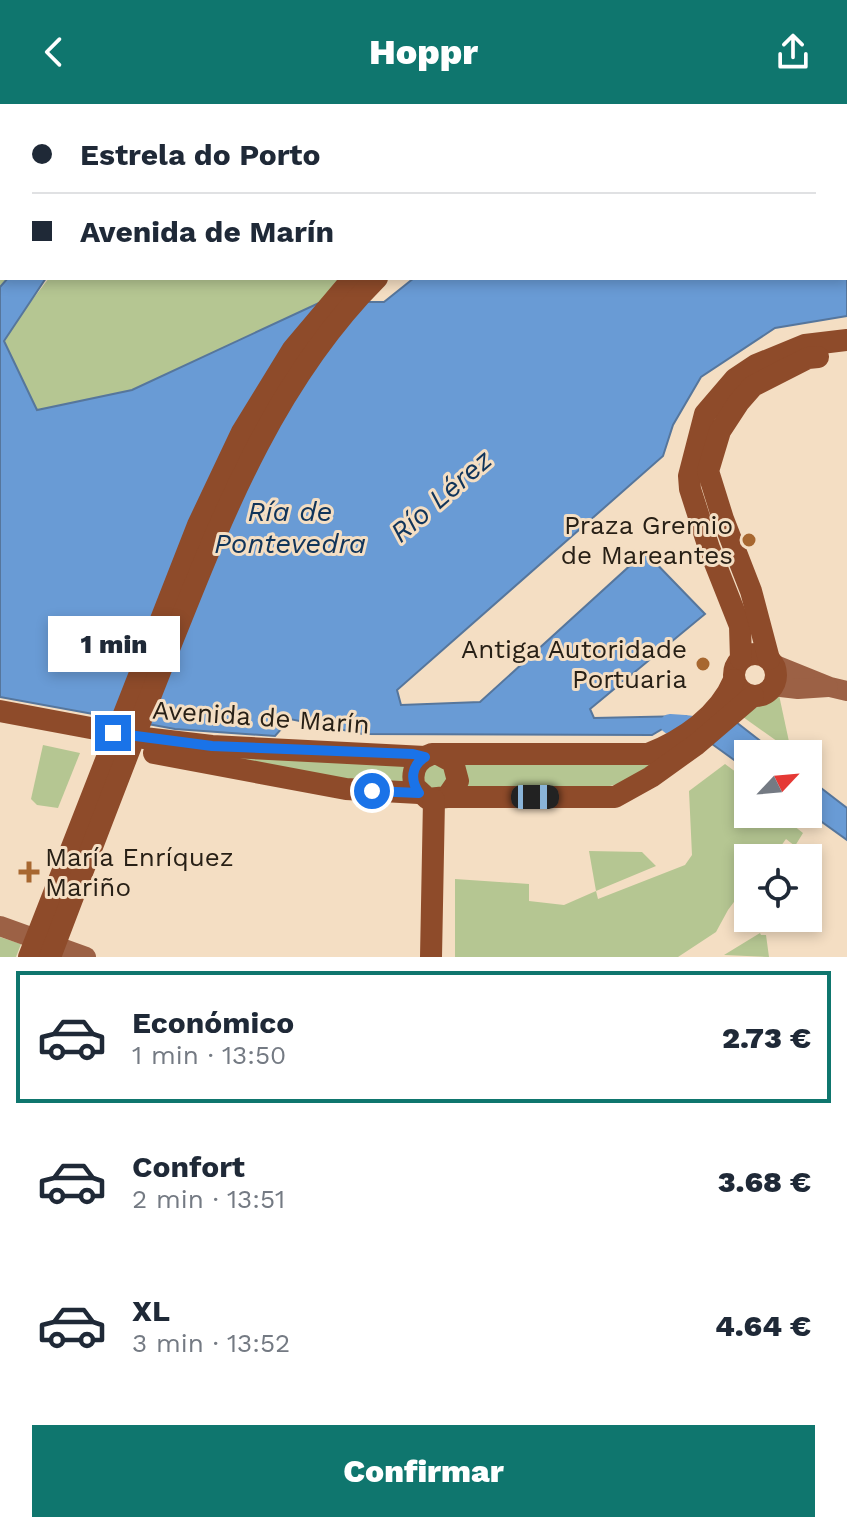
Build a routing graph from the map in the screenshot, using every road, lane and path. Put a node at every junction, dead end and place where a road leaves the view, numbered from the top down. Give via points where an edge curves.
1 (367, 280) edge
2 (367, 280) edge
3 (847, 340) edge
4 (847, 353) edge
5 (738, 669) junction
6 (767, 676) junction
7 (839, 689) edge
8 (0, 711) edge
9 (715, 719) junction
10 (0, 722) edge
11 (694, 737) junction
12 (432, 756) junction
13 (433, 797) junction
14 (0, 926) edge
15 (29, 957) edge
16 (50, 957) edge
17 (86, 957) edge
18 (431, 957) edge

1 - 15 highway via 293,349 242,432 198,525
2 - 16 highway via 259,440 210,546
3 - 5 highway via 805,345 756,365 735,379 705,414 690,489 740,626
4 - 6 highway via 808,358 753,386 720,431 708,471 751,591
5 - 6 highway via 758,654
5 - 6 highway via 741,691
5 - 9 highway, Avenida de Marín
6 - 7 main road via 798,689
6 - 9 highway, Avenida de Marín
8 - 12 highway, Avenida de Marín via 212,746
9 - 11 highway, Avenida de Marín
10 - 13 highway, Avenida de Marín via 296,781
11 - 12 highway, Avenida de Marín via 648,754
11 - 13 highway, Avenida de Marín via 651,777 615,797
12 - 13 highway via 419,761 413,773 415,787
12 - 13 highway via 453,762 458,774 456,788
13 - 18 highway
14 - 17 main road

